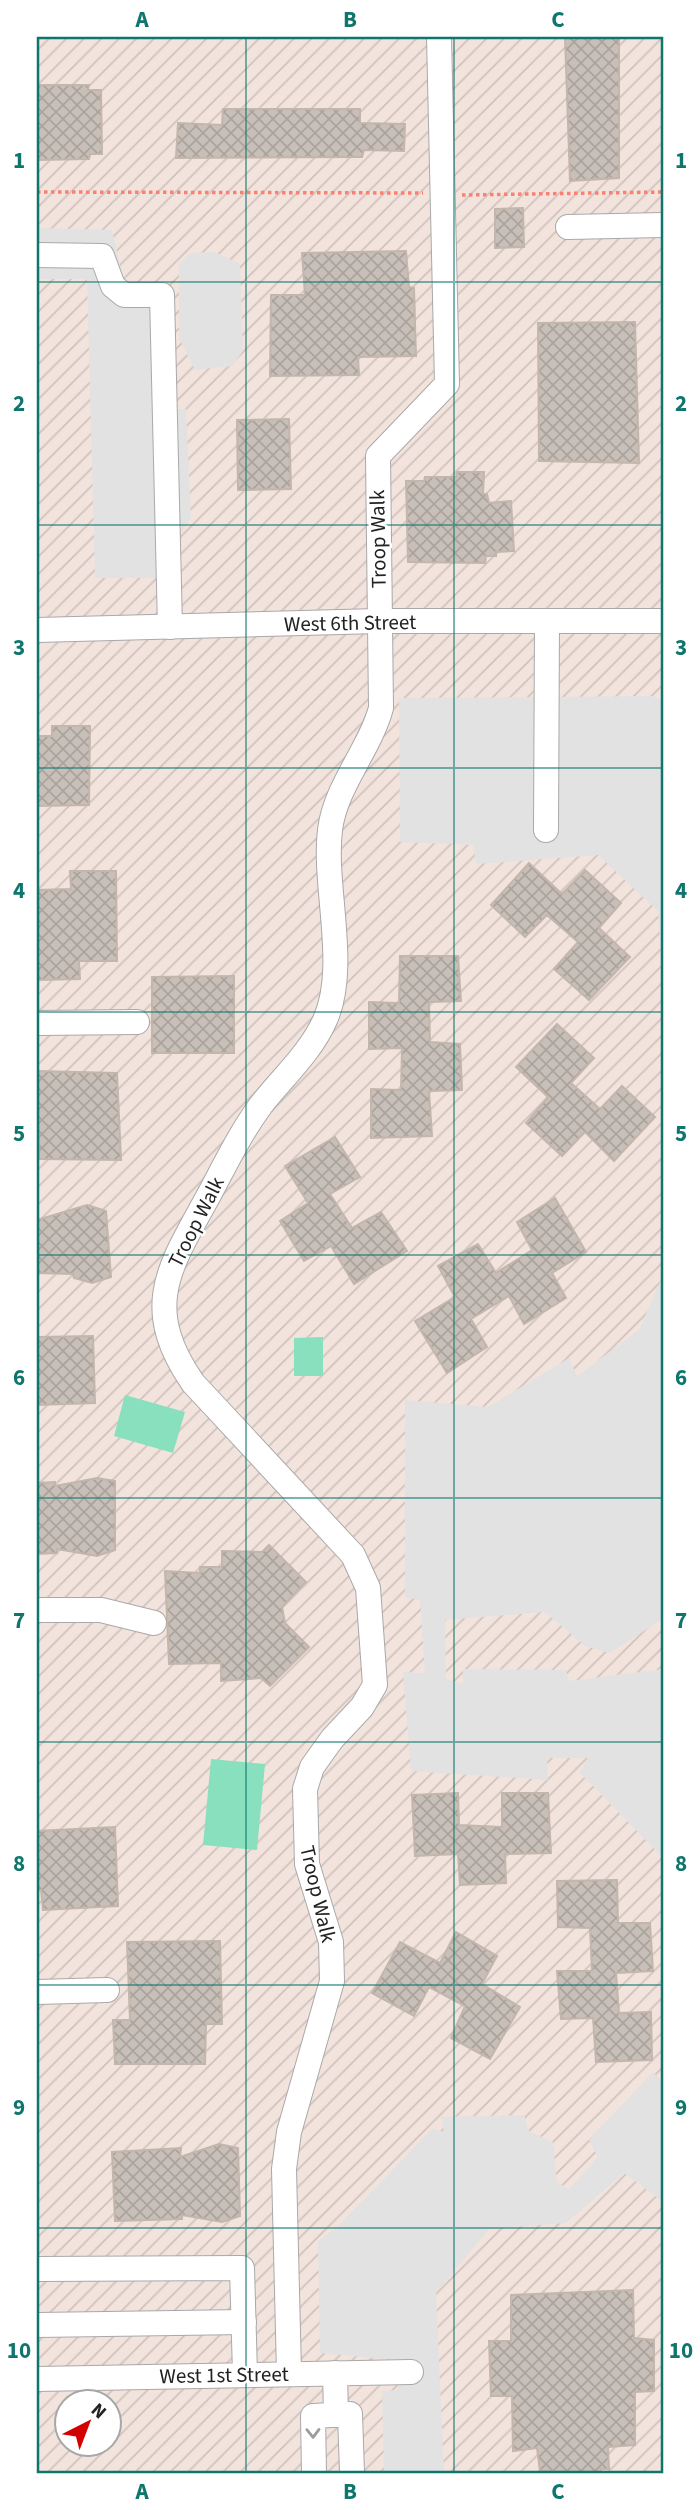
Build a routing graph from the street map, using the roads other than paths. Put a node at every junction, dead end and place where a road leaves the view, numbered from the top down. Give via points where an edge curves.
1 (439, 37) edge
2 (663, 225) edge
3 (568, 227) dead end
4 (37, 255) edge
5 (379, 621) junction
6 (663, 621) edge
7 (547, 622) junction
8 (170, 627) junction
9 (37, 630) edge
10 (546, 830) dead end
11 (137, 1022) dead end
12 (37, 1023) edge
13 (37, 1610) edge
14 (154, 1623) dead end
15 (107, 1990) dead end
16 (37, 1992) edge
17 (37, 2269) edge
18 (244, 2322) junction
19 (37, 2325) edge
20 (411, 2372) dead end
21 (289, 2373) junction
22 (334, 2373) junction
23 (245, 2374) junction
24 (37, 2379) edge
25 (336, 2415) junction
26 (314, 2473) edge
27 (352, 2473) edge

1 - 5 street, Troop Walk via 447,384 378,456
2 - 3 street
4 - 8 street via 102,256 113,286 124,296 162,295
5 - 7 street, West 6th Street
5 - 8 street, West 6th Street
5 - 21 street, Troop Walk via 381,708 374,735 355,762 330,829 333,980 325,1021 237,1142 172,1262 164,1300 174,1356 337,1535 353,1555 368,1588 375,1685 312,1767 305,1789 307,1864 331,1942 332,1980 289,2132 284,2169
6 - 7 street, West 6th Street
7 - 10 street
8 - 9 street, West 6th Street
11 - 12 street
13 - 14 street via 101,1610
15 - 16 street
17 - 18 street via 242,2268
18 - 19 street
18 - 23 street
20 - 22 street, West 1st Street
21 - 22 street, West 1st Street
21 - 23 street, West 1st Street
22 - 25 street
23 - 24 street, West 1st Street
25 -> 26 street via 313,2416
25 - 27 street via 350,2414

